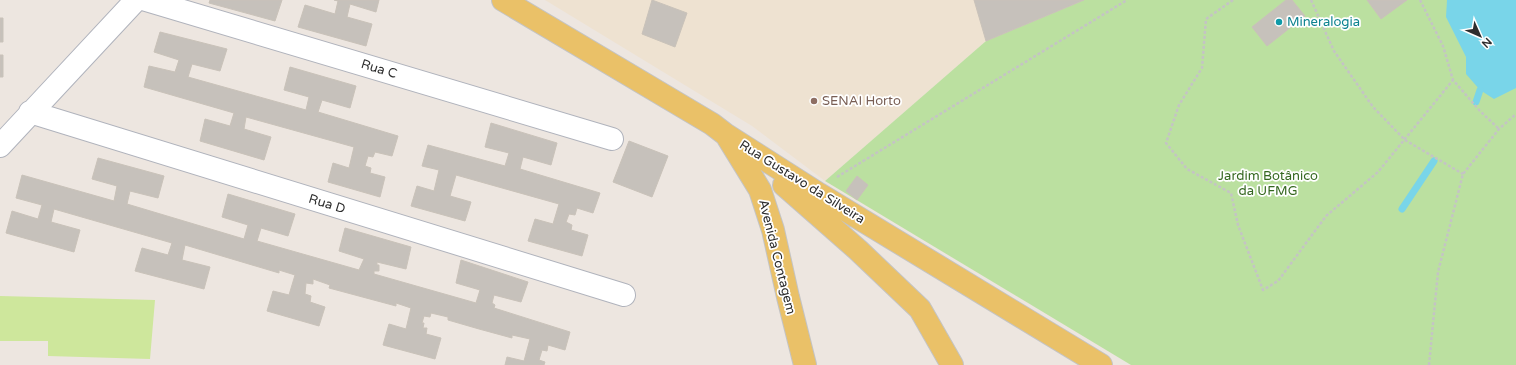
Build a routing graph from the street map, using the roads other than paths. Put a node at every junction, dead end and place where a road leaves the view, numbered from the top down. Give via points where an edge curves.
1 (136, 0) edge
2 (146, 0) edge
3 (503, 0) edge
4 (30, 112) junction
5 (725, 134) junction
6 (612, 139) dead end
7 (0, 146) edge
8 (624, 295) dead end
9 (804, 365) edge
10 (952, 365) edge
11 (1101, 365) edge

1 - 4 street
2 - 6 street, Rua C
3 - 5 main road, Rua Gustavo da Silveira
4 - 7 street
4 - 8 street, Rua D
5 - 9 main road, Avenida Contagem via 760,190 773,230
5 - 10 main road via 858,250 920,309
5 - 11 main road, Rua Gustavo da Silveira

